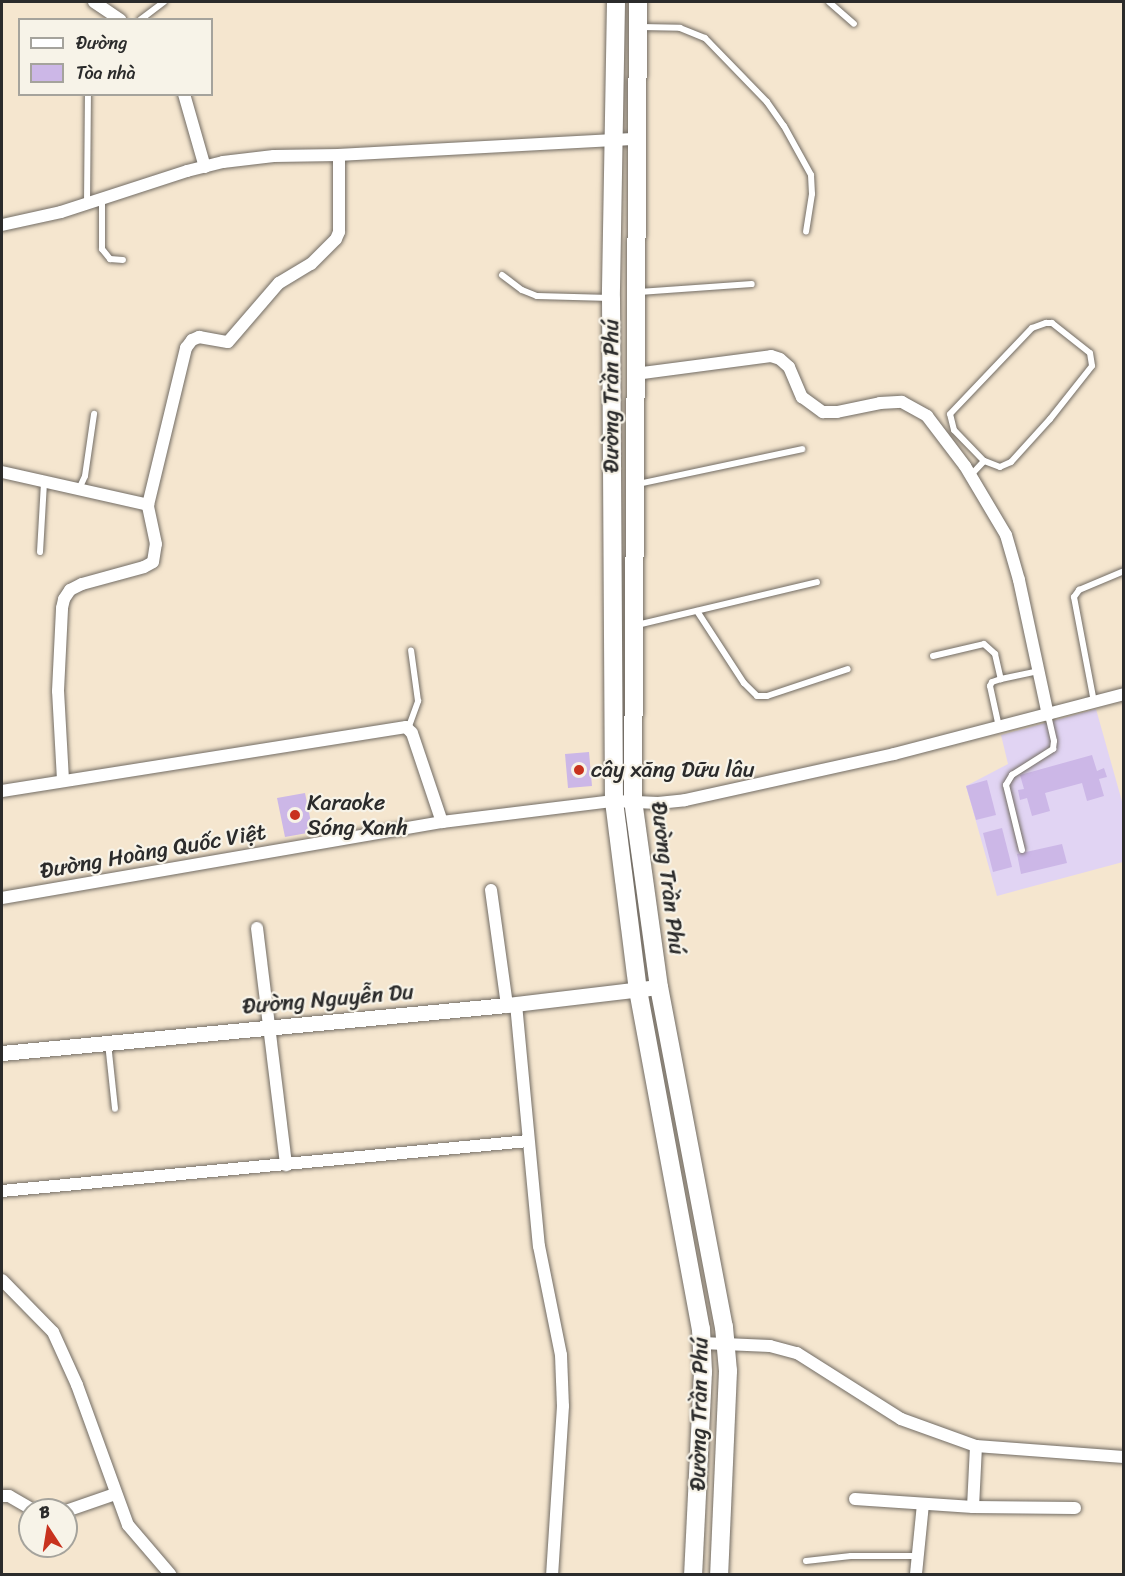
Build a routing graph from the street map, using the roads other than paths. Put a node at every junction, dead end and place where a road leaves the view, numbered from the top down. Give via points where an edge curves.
1 (94, 2) edge
2 (164, 2) edge
3 (616, 2) edge
4 (638, 2) edge
5 (829, 2) edge
6 (118, 18) edge
7 (143, 18) edge
8 (854, 24) dead end
9 (638, 26) junction
10 (88, 96) edge
11 (185, 96) edge
12 (636, 139) junction
13 (613, 140) junction
14 (339, 155) junction
15 (205, 167) junction
16 (102, 200) junction
17 (87, 205) junction
18 (2, 225) edge
19 (806, 232) dead end
20 (123, 260) dead end
21 (502, 275) dead end
22 (752, 284) dead end
23 (635, 292) junction
24 (611, 298) junction
25 (634, 374) junction
26 (94, 414) dead end
27 (801, 449) dead end
28 (984, 461) junction
29 (2, 472) edge
30 (971, 475) junction
31 (44, 482) junction
32 (635, 485) junction
33 (79, 490) junction
34 (148, 505) junction
35 (40, 552) dead end
36 (1124, 571) edge
37 (817, 582) dead end
38 (697, 611) junction
39 (633, 626) junction
40 (411, 650) dead end
41 (933, 656) dead end
42 (848, 669) dead end
43 (1038, 671) junction
44 (1001, 680) junction
45 (1124, 694) edge
46 (1094, 702) junction
47 (1048, 715) junction
48 (1000, 728) junction
49 (408, 729) junction
50 (63, 780) junction
51 (2, 791) edge
52 (633, 800) junction
53 (614, 801) junction
54 (442, 822) junction
55 (1022, 850) dead end
56 (491, 890) dead end
57 (2, 898) edge
58 (257, 928) dead end
59 (658, 987) junction
60 (638, 990) junction
61 (512, 1004) junction
62 (268, 1027) junction
63 (108, 1042) junction
64 (2, 1053) edge
65 (115, 1109) dead end
66 (528, 1141) junction
67 (286, 1165) junction
68 (2, 1191) edge
69 (2, 1280) edge
70 (702, 1343) junction
71 (726, 1344) junction
72 (976, 1446) junction
73 (1124, 1457) edge
74 (114, 1494) junction
75 (2, 1496) edge
76 (855, 1499) dead end
77 (18, 1501) edge
78 (923, 1503) junction
79 (78, 1507) edge
80 (973, 1507) junction
81 (1075, 1508) dead end
82 (918, 1556) junction
83 (807, 1561) dead end
84 (162, 1572) edge
85 (552, 1575) edge
86 (693, 1575) edge
87 (719, 1575) edge
88 (916, 1575) edge

1 - 6 street
2 - 7 lane
3 - 13 main road, Đường Trần Phú
4 - 9 main road, Đường Trần Phú
5 - 8 lane
9 - 12 main road, Đường Trần Phú
9 - 19 lane via 680,28 705,38 767,102 811,175
10 - 17 lane
11 - 15 street
12 - 13 street
12 - 23 main road, Đường Trần Phú
13 - 14 street
13 - 24 main road, Đường Trần Phú
14 - 15 street via 274,156
14 - 34 street via 336,239 311,264 279,283 228,342 200,337 186,348
15 - 16 street
16 - 17 street
16 - 20 lane via 102,249 110,259
17 - 18 street
21 - 24 lane via 537,296
22 - 23 lane
23 - 25 main road, Đường Trần Phú
24 - 53 main road, Đường Trần Phú
25 - 30 street via 771,356 789,367 802,398 823,412 902,402 918,409
25 - 32 main road, Đường Trần Phú
26 - 33 lane via 87,465
27 - 32 lane
28 - 28 lane via 954,430 950,414 1032,328 1052,323 1090,353 1093,361 1089,374 1008,465 1000,467
28 - 30 lane
29 - 31 street
30 - 43 street via 1006,535
31 - 33 street
31 - 35 lane
32 - 39 main road, Đường Trần Phú
33 - 34 street
34 - 50 street via 156,544 153,562 70,590 62,608 58,691
36 - 46 lane via 1078,590 1074,597
37 - 38 lane
38 - 39 lane
38 - 42 lane via 744,683 757,696
39 - 52 main road, Đường Trần Phú
40 - 49 lane via 418,701
41 - 44 lane via 984,644 994,654
43 - 44 lane
43 - 47 street
44 - 48 lane via 990,686
45 - 46 street, Đường Hoàng Quốc Việt
46 - 47 street, Đường Hoàng Quốc Việt
47 - 48 street, Đường Hoàng Quốc Việt
47 - 55 lane via 1053,749 1012,775 1006,785
48 - 52 street, Đường Hoàng Quốc Việt via 756,786 658,803
49 - 50 street
49 - 54 street
50 - 51 street
52 - 53 street, Đường Hoàng Quốc Việt
52 - 59 main road, Đường Trần Phú
53 - 54 street, Đường Hoàng Quốc Việt
53 - 60 main road, Đường Trần Phú
54 - 57 street, Đường Hoàng Quốc Việt
56 - 61 street
58 - 62 street
59 - 60 street, Đường Nguyễn Du
59 - 71 main road, Đường Trần Phú
60 - 61 street, Đường Nguyễn Du
60 - 70 main road, Đường Trần Phú
61 - 62 street, Đường Nguyễn Du
61 - 66 street
62 - 63 street, Đường Nguyễn Du
62 - 67 street
63 - 64 street, Đường Nguyễn Du
63 - 65 lane
66 - 67 street
66 - 85 street via 539,1246 563,1379
67 - 68 street
69 - 74 street via 53,1332 77,1385
70 - 71 street
70 - 86 main road, Đường Trần Phú
71 - 72 street via 770,1346 797,1353 901,1419
71 - 87 main road, Đường Trần Phú
72 - 73 street
72 - 80 street
74 - 79 street
74 - 84 street via 128,1525
75 - 77 street
76 - 78 street
78 - 80 street
78 - 82 street
80 - 81 street
82 - 83 lane via 851,1556
82 - 88 street

